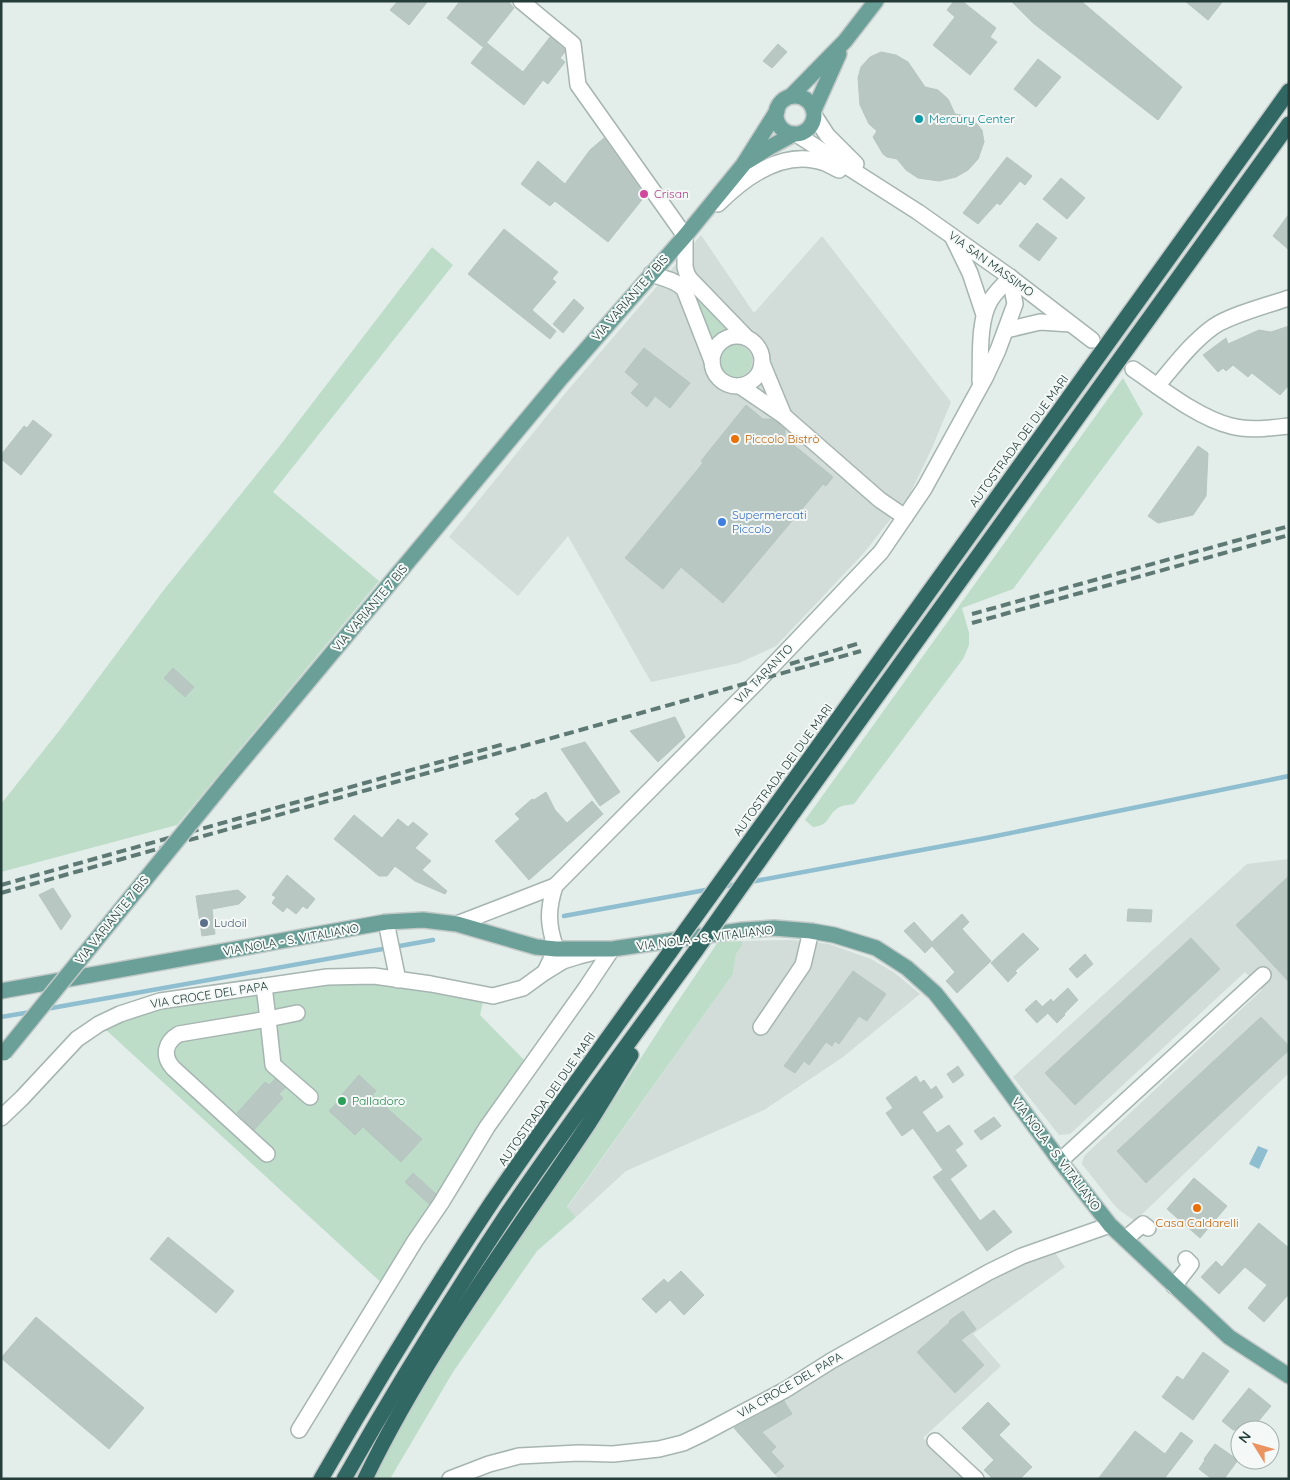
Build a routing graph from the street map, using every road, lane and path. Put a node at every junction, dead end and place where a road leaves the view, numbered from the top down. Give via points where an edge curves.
1 (521, 1) edge
2 (876, 1) edge
3 (845, 41) junction
4 (1289, 91) edge
5 (791, 96) junction
6 (777, 111) junction
7 (814, 113) junction
8 (1289, 124) edge
9 (795, 134) junction
10 (743, 165) junction
11 (887, 191) junction
12 (702, 214) junction
13 (951, 235) junction
14 (685, 236) junction
15 (651, 274) junction
16 (1010, 277) junction
17 (1289, 298) edge
18 (984, 316) junction
19 (1071, 324) junction
20 (1006, 330) junction
21 (747, 338) junction
22 (1092, 340) dead end
23 (712, 361) junction
24 (762, 363) junction
25 (1133, 369) dead end
26 (980, 385) junction
27 (740, 386) junction
28 (1157, 386) junction
29 (784, 416) junction
30 (1289, 426) edge
31 (905, 517) junction
32 (555, 886) junction
33 (386, 922) junction
34 (457, 924) junction
35 (811, 931) junction
36 (697, 948) junction
37 (556, 949) junction
38 (612, 949) junction
39 (545, 972) junction
40 (1262, 975) dead end
41 (398, 980) junction
42 (264, 986) junction
43 (1, 991) edge
44 (296, 1013) dead end
45 (268, 1019) junction
46 (761, 1026) dead end
47 (2, 1054) edge
48 (310, 1097) dead end
49 (1, 1118) edge
50 (267, 1154) dead end
51 (1060, 1161) junction
52 (1110, 1225) junction
53 (1148, 1228) dead end
54 (1125, 1239) junction
55 (1186, 1259) dead end
56 (1174, 1286) junction
57 (1289, 1376) edge
58 (299, 1430) dead end
59 (936, 1441) dead end
60 (322, 1479) edge
61 (344, 1479) edge
62 (364, 1479) edge
63 (450, 1479) edge
64 (976, 1479) edge

1 - 14 street via 573,44 578,85
2 - 3 main road
3 - 5 main road
3 - 7 main road
4 - 60 highway, AUTOSTRADA DEI DUE MARI, bridge via 492,1202 423,1309
5 - 6 main road
5 - 7 main road via 808,100
6 - 9 main road via 779,123
6 - 10 main road, VIA VARIANTE 7 BIS
7 - 9 main road via 807,130
7 - 11 street, VIA SAN MASSIMO via 827,135
8 - 36 highway, bridge
9 - 10 main road, VIA VARIANTE 7 BIS
9 - 11 street, VIA SAN MASSIMO
10 - 12 main road, VIA VARIANTE 7 BIS
11 - 12 street, VIA SAN MASSIMO via 875,189 825,163 790,160 754,174
11 - 13 street, VIA SAN MASSIMO
12 - 14 main road, VIA VARIANTE 7 BIS
13 - 16 street, VIA SAN MASSIMO
13 - 18 street, VIA TARANTO via 970,273
14 - 15 main road, VIA VARIANTE 7 BIS
14 - 21 street via 686,274
15 - 23 street via 684,289
15 - 47 main road, VIA VARIANTE 7 BIS, bridge via 227,779
16 - 18 street, VIA TARANTO via 991,298
16 - 19 street, VIA SAN MASSIMO
16 - 20 street, VIA TARANTO via 1015,304
17 - 28 street via 1214,326
18 - 26 street, VIA TARANTO
19 - 20 street via 1040,322
19 - 22 street, VIA SAN MASSIMO
20 - 26 street, VIA TARANTO
21 - 23 street via 739,336 724,340 713,352
21 - 24 street via 758,348
23 - 27 street via 717,377 724,383
24 - 27 street via 755,378
24 - 29 street
25 - 28 street
26 - 31 street, VIA TARANTO via 924,489
27 - 29 street
28 - 30 street via 1202,415 1231,426 1264,429
29 - 31 street via 880,500
31 - 32 street, VIA TARANTO via 868,566
32 - 34 street
32 - 37 street via 548,920
33 - 34 main road, VIA NOLA - S. VITALIANO via 423,920
33 - 41 street
33 - 43 main road, VIA NOLA - S. VITALIANO
34 - 37 main road, VIA NOLA - S. VITALIANO via 536,947
35 - 38 main road, VIA NOLA - S. VITALIANO via 743,930
35 - 46 street via 803,965
35 - 51 main road, VIA NOLA - S. VITALIANO via 876,948 908,968 935,993 962,1027
36 - 61 highway via 508,1214 438,1320
36 - 62 highway via 589,1122 449,1329 408,1396
37 - 38 main road, VIA NOLA - S. VITALIANO
37 - 39 street, VIA CROCE DEL PAPA
38 - 39 street, VIA CROCE DEL PAPA via 563,961
38 - 58 street via 487,1127
39 - 41 street, VIA CROCE DEL PAPA via 524,988 493,996
40 - 51 street
41 - 42 street, VIA CROCE DEL PAPA via 374,976 326,977
42 - 45 street
42 - 49 street, VIA CROCE DEL PAPA via 160,1001 99,1024 77,1039
44 - 45 street
45 - 48 street via 273,1065
45 - 50 street via 179,1034 170,1042 166,1053 168,1063
51 - 52 main road, VIA NOLA - S. VITALIANO
52 - 54 main road, VIA NOLA - S. VITALIANO
52 - 63 street, VIA CROCE DEL PAPA via 1022,1256 989,1272 704,1434 659,1449 613,1454 519,1456
53 - 54 street via 1143,1224
54 - 56 main road, VIA NOLA - S. VITALIANO
55 - 56 street via 1191,1264
56 - 57 main road, VIA NOLA - S. VITALIANO via 1229,1337
59 - 64 street

